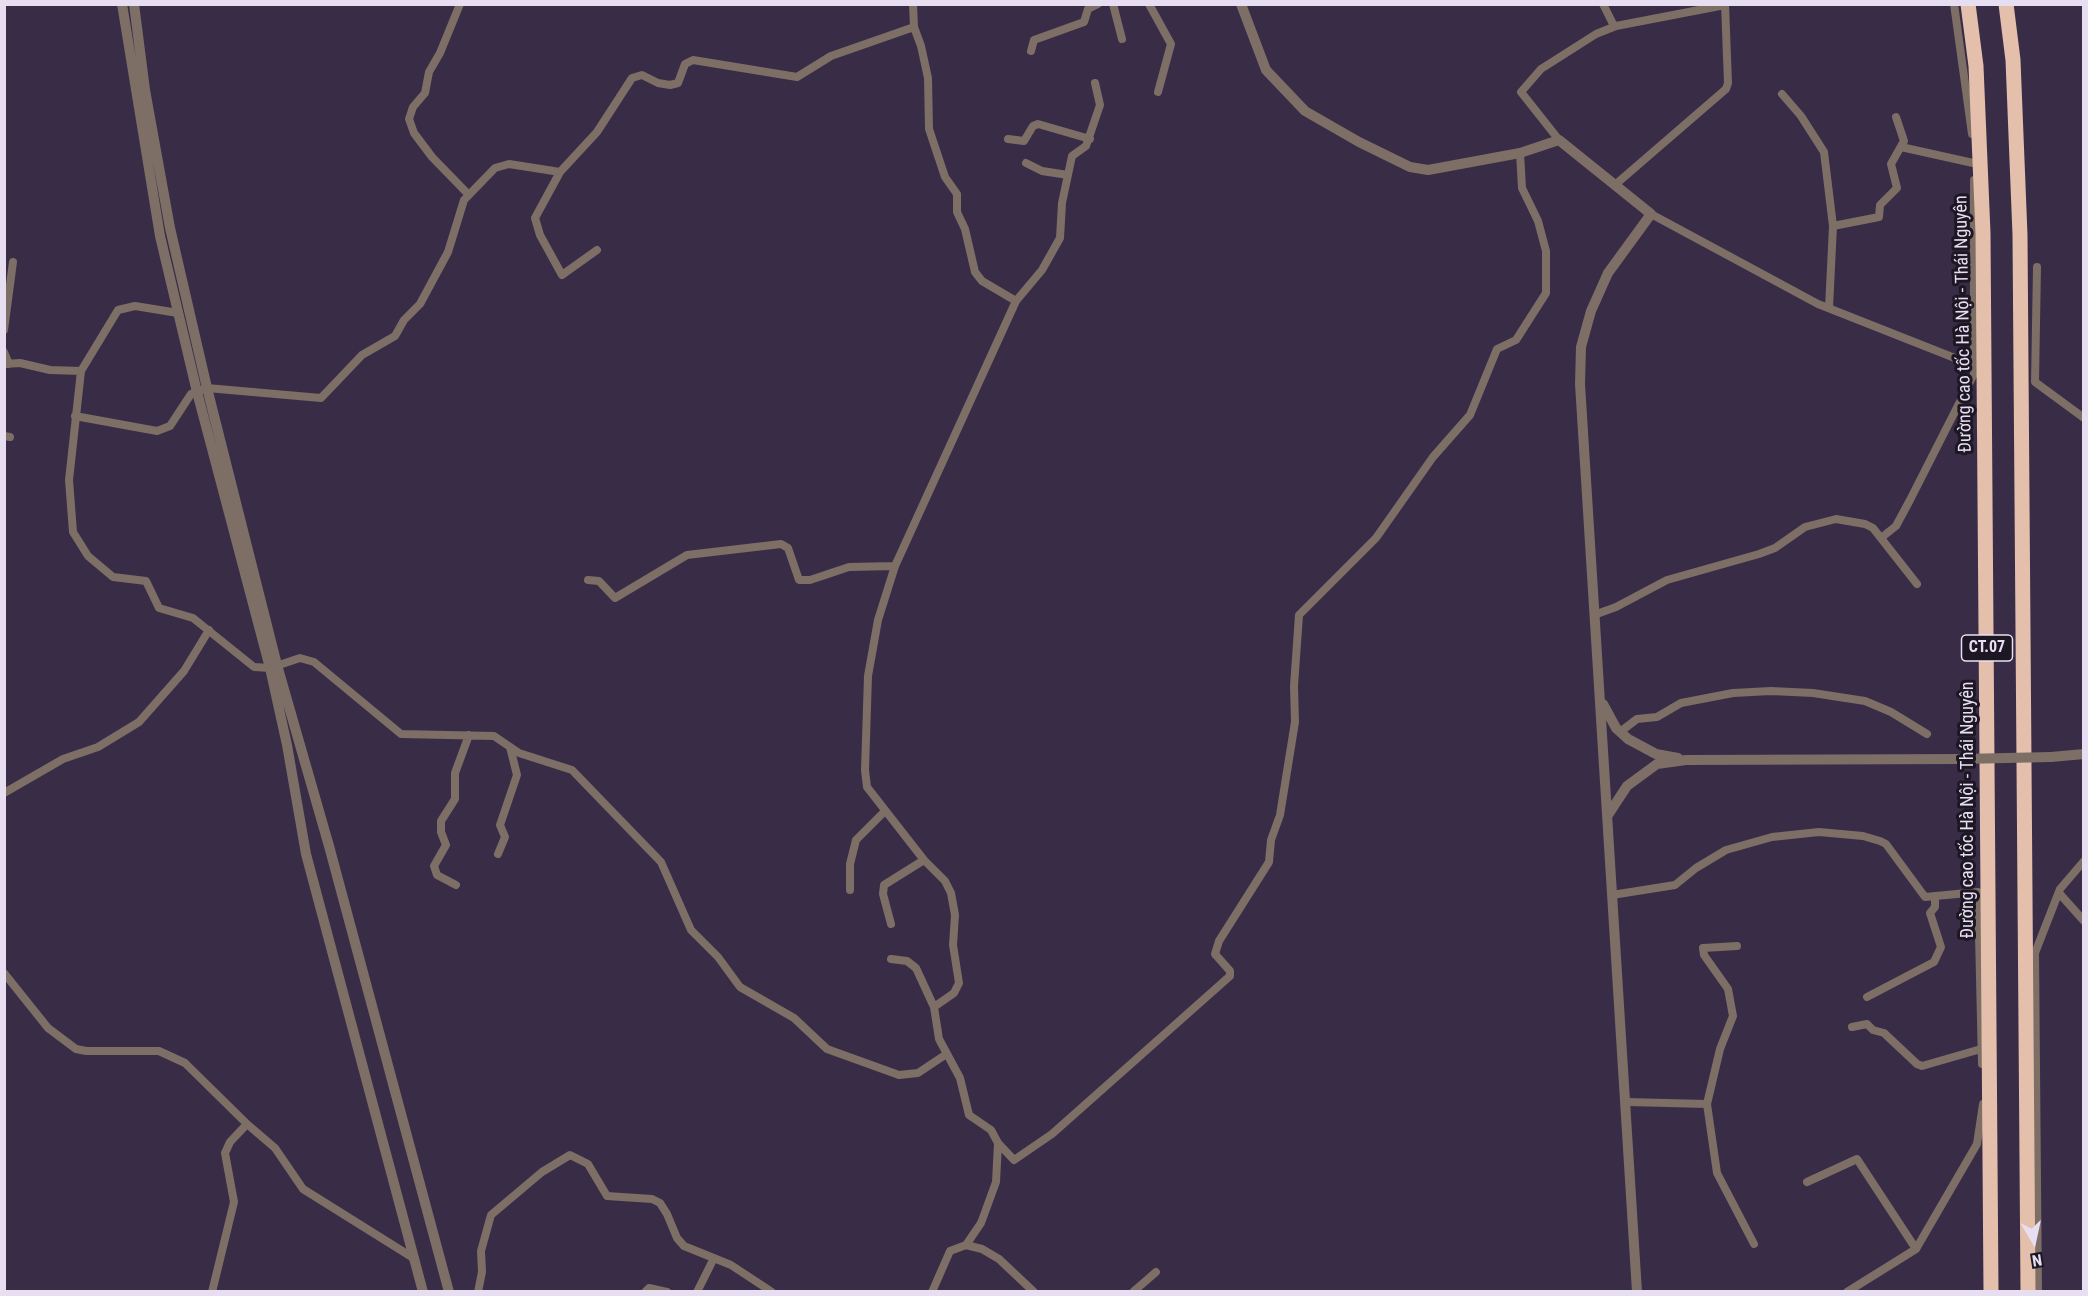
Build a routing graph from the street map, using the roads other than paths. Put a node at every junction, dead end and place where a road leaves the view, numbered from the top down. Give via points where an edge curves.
1 (460, 4) edge
2 (913, 4) edge
3 (1098, 4) edge
4 (1113, 4) edge
5 (1149, 4) edge
6 (1241, 4) edge
7 (1603, 4) edge
8 (1954, 4) edge
9 (1968, 4) edge
10 (2006, 4) edge
11 (135, 5) edge
12 (1725, 5) edge
13 (122, 7) edge
14 (1614, 26) junction
15 (914, 27) junction
16 (1122, 39) dead end
17 (1030, 51) dead end
18 (1095, 83) dead end
19 (1158, 92) dead end
20 (1782, 94) dead end
21 (1896, 117) dead end
22 (1090, 138) junction
23 (1008, 139) dead end
24 (1559, 140) junction
25 (1901, 147) junction
26 (1520, 153) junction
27 (1974, 163) junction
28 (1026, 164) dead end
29 (560, 172) junction
30 (1068, 175) junction
31 (1616, 184) junction
32 (468, 194) junction
33 (1651, 214) junction
34 (1833, 225) junction
35 (597, 250) dead end
36 (13, 262) dead end
37 (2037, 267) dead end
38 (1016, 301) junction
39 (1829, 308) junction
40 (178, 313) junction
41 (4, 330) edge
42 (4, 352) edge
43 (7, 364) edge
44 (1975, 366) junction
45 (81, 371) junction
46 (202, 390) junction
47 (75, 416) junction
48 (2084, 418) edge
49 (1881, 538) junction
50 (895, 566) junction
51 (588, 580) dead end
52 (1917, 584) dead end
53 (1594, 615) junction
54 (209, 630) junction
55 (273, 667) junction
56 (1600, 695) junction
57 (1620, 732) junction
58 (1927, 734) dead end
59 (469, 735) junction
60 (510, 747) junction
61 (2084, 754) edge
62 (1686, 760) junction
63 (4, 793) edge
64 (885, 811) junction
65 (1608, 816) junction
66 (498, 854) dead end
67 (924, 860) junction
68 (2084, 861) edge
69 (456, 885) dead end
70 (850, 890) dead end
71 (2059, 893) junction
72 (1612, 895) junction
73 (1935, 898) junction
74 (2084, 921) edge
75 (891, 924) dead end
76 (1737, 946) dead end
77 (891, 958) dead end
78 (4, 973) edge
79 (1867, 997) dead end
80 (933, 1008) junction
81 (1852, 1027) dead end
82 (1981, 1048) junction
83 (945, 1054) junction
84 (1627, 1102) junction
85 (1707, 1104) junction
86 (247, 1124) junction
87 (998, 1143) junction
88 (1807, 1182) dead end
89 (1754, 1244) dead end
90 (966, 1245) junction
91 (1916, 1249) junction
92 (714, 1258) junction
93 (416, 1259) junction
94 (1156, 1272) dead end
95 (212, 1292) edge
96 (423, 1292) edge
97 (449, 1292) edge
98 (478, 1292) edge
99 (645, 1292) edge
100 (667, 1292) edge
101 (697, 1292) edge
102 (772, 1292) edge
103 (932, 1292) edge
104 (1034, 1292) edge
105 (1133, 1292) edge
106 (1637, 1292) edge
107 (1846, 1292) edge
108 (1990, 1292) edge
109 (2028, 1292) edge
110 (2038, 1292) edge

1 - 32 street via 429,72 425,93 413,107 409,120 432,157
2 - 15 street
3 - 17 street via 1088,9 1084,22 1034,40
4 - 16 street
5 - 19 street via 1171,44
6 - 26 street via 1266,70 1305,111 1359,142 1410,166 1428,170
7 - 14 street
8 - 27 street
9 - 108 highway, Đường cao tốc Hà Nội - Thái Nguyên / CT.07 via 1976,66 1983,233
10 - 109 highway, CT.07 via 2013,60 2020,235
11 - 13 street
11 - 46 street via 145,90
12 - 14 street
12 - 31 street via 1726,89
13 - 40 street via 160,236
14 - 24 street via 1541,69 1521,89
15 - 29 street via 831,56 797,76 693,60 685,64 678,83 670,86 635,76 597,132
15 - 38 street via 928,78 929,129 945,177 957,194 957,212 975,272 982,281
18 - 22 street via 1100,105
20 - 34 street via 1802,116 1824,152
21 - 25 street via 1904,141
22 - 23 street via 1038,124 1032,126 1024,141
22 - 30 street via 1083,150 1072,156
24 - 26 street
24 - 31 street
25 - 27 street
25 - 34 street via 1891,164 1898,188 1880,205 1879,217
26 - 87 street via 1522,188 1544,239 1547,290 1516,340 1497,349 1470,415 1432,457 1376,538 1299,615 1295,722 1280,815 1271,840 1269,862 1219,941 1215,954 1230,976 1052,1134 1019,1158 1009,1158
27 - 44 street
28 - 30 street
29 - 32 street via 502,165
29 - 35 street via 537,211 540,236 562,275
30 - 38 street via 1057,245
31 - 33 street
32 - 46 street via 448,252 420,304 392,340 362,355 321,398
33 - 39 street
33 - 53 street via 1608,273 1581,347
34 - 39 street
36 - 41 street
37 - 48 street via 2035,382
38 - 50 street
39 - 44 street
40 - 45 street via 135,306 118,310
40 - 46 street
42 - 43 street
43 - 45 street
44 - 49 street via 1896,526
45 - 47 street
46 - 47 street via 191,394 170,426 157,431
46 - 55 street
47 - 54 street via 69,480 72,524 81,549 113,577 146,581 159,608 188,616
49 - 52 street
49 - 53 street via 1865,524 1836,519 1814,523 1775,548 1667,580
50 - 51 street via 849,567 804,581 796,576 789,548 781,544 687,555 615,598 599,581
50 - 64 street via 875,629 868,676 866,780
53 - 56 street
54 - 55 street via 246,662
54 - 63 street via 184,671 140,722 99,747 63,759
55 - 59 street via 300,657 314,662 401,734
55 - 93 street via 306,854
55 - 97 street via 329,846
56 - 57 street
56 - 65 street
57 - 58 street via 1637,719 1657,717 1681,703 1732,693 1771,691 1864,701
57 - 62 street via 1641,748
59 - 60 street via 494,736
59 - 69 street via 454,778 456,795 441,821 446,845 434,866 437,875
60 - 66 street via 517,778 500,825 505,837
60 - 83 street via 578,775 661,862 691,930 718,957 735,982 794,1018 827,1049 899,1075 918,1073
61 - 62 street, bridge via 1962,759
62 - 65 street via 1648,769 1623,791
64 - 67 street
64 - 70 street via 856,840 850,864
65 - 72 street
67 - 75 street via 884,885
67 - 80 street via 949,887 955,915 953,945 958,989
68 - 71 street
71 - 74 street
71 - 110 street via 2035,953
72 - 73 street via 1675,885 1717,855 1744,844 1819,832 1863,836 1886,844 1925,897
72 - 84 street
73 - 79 street via 1930,913 1941,946 1934,962
73 - 82 street via 1976,891 1979,894
76 - 85 street via 1703,948 1728,989 1733,1016 1720,1049
77 - 80 street via 916,968
78 - 86 street via 39,1017 67,1044 86,1051 159,1051 173,1055
80 - 83 street
81 - 82 street via 1867,1023 1922,1066
82 - 91 street via 1983,1101 1977,1144
83 - 87 street via 960,1078 969,1115 988,1126
84 - 85 street
84 - 106 street
85 - 89 street via 1717,1173
86 - 93 street via 275,1148 314,1198
86 - 95 street via 225,1153 234,1202
87 - 90 street via 996,1182 981,1223
88 - 91 street via 1857,1159
90 - 103 street via 950,1251
90 - 104 street via 999,1259
91 - 107 street
92 - 98 street via 680,1242 660,1203 607,1196 588,1164 570,1155 491,1215 481,1251
92 - 101 street
92 - 102 street
93 - 96 street
94 - 105 street
99 - 100 street via 649,1288

